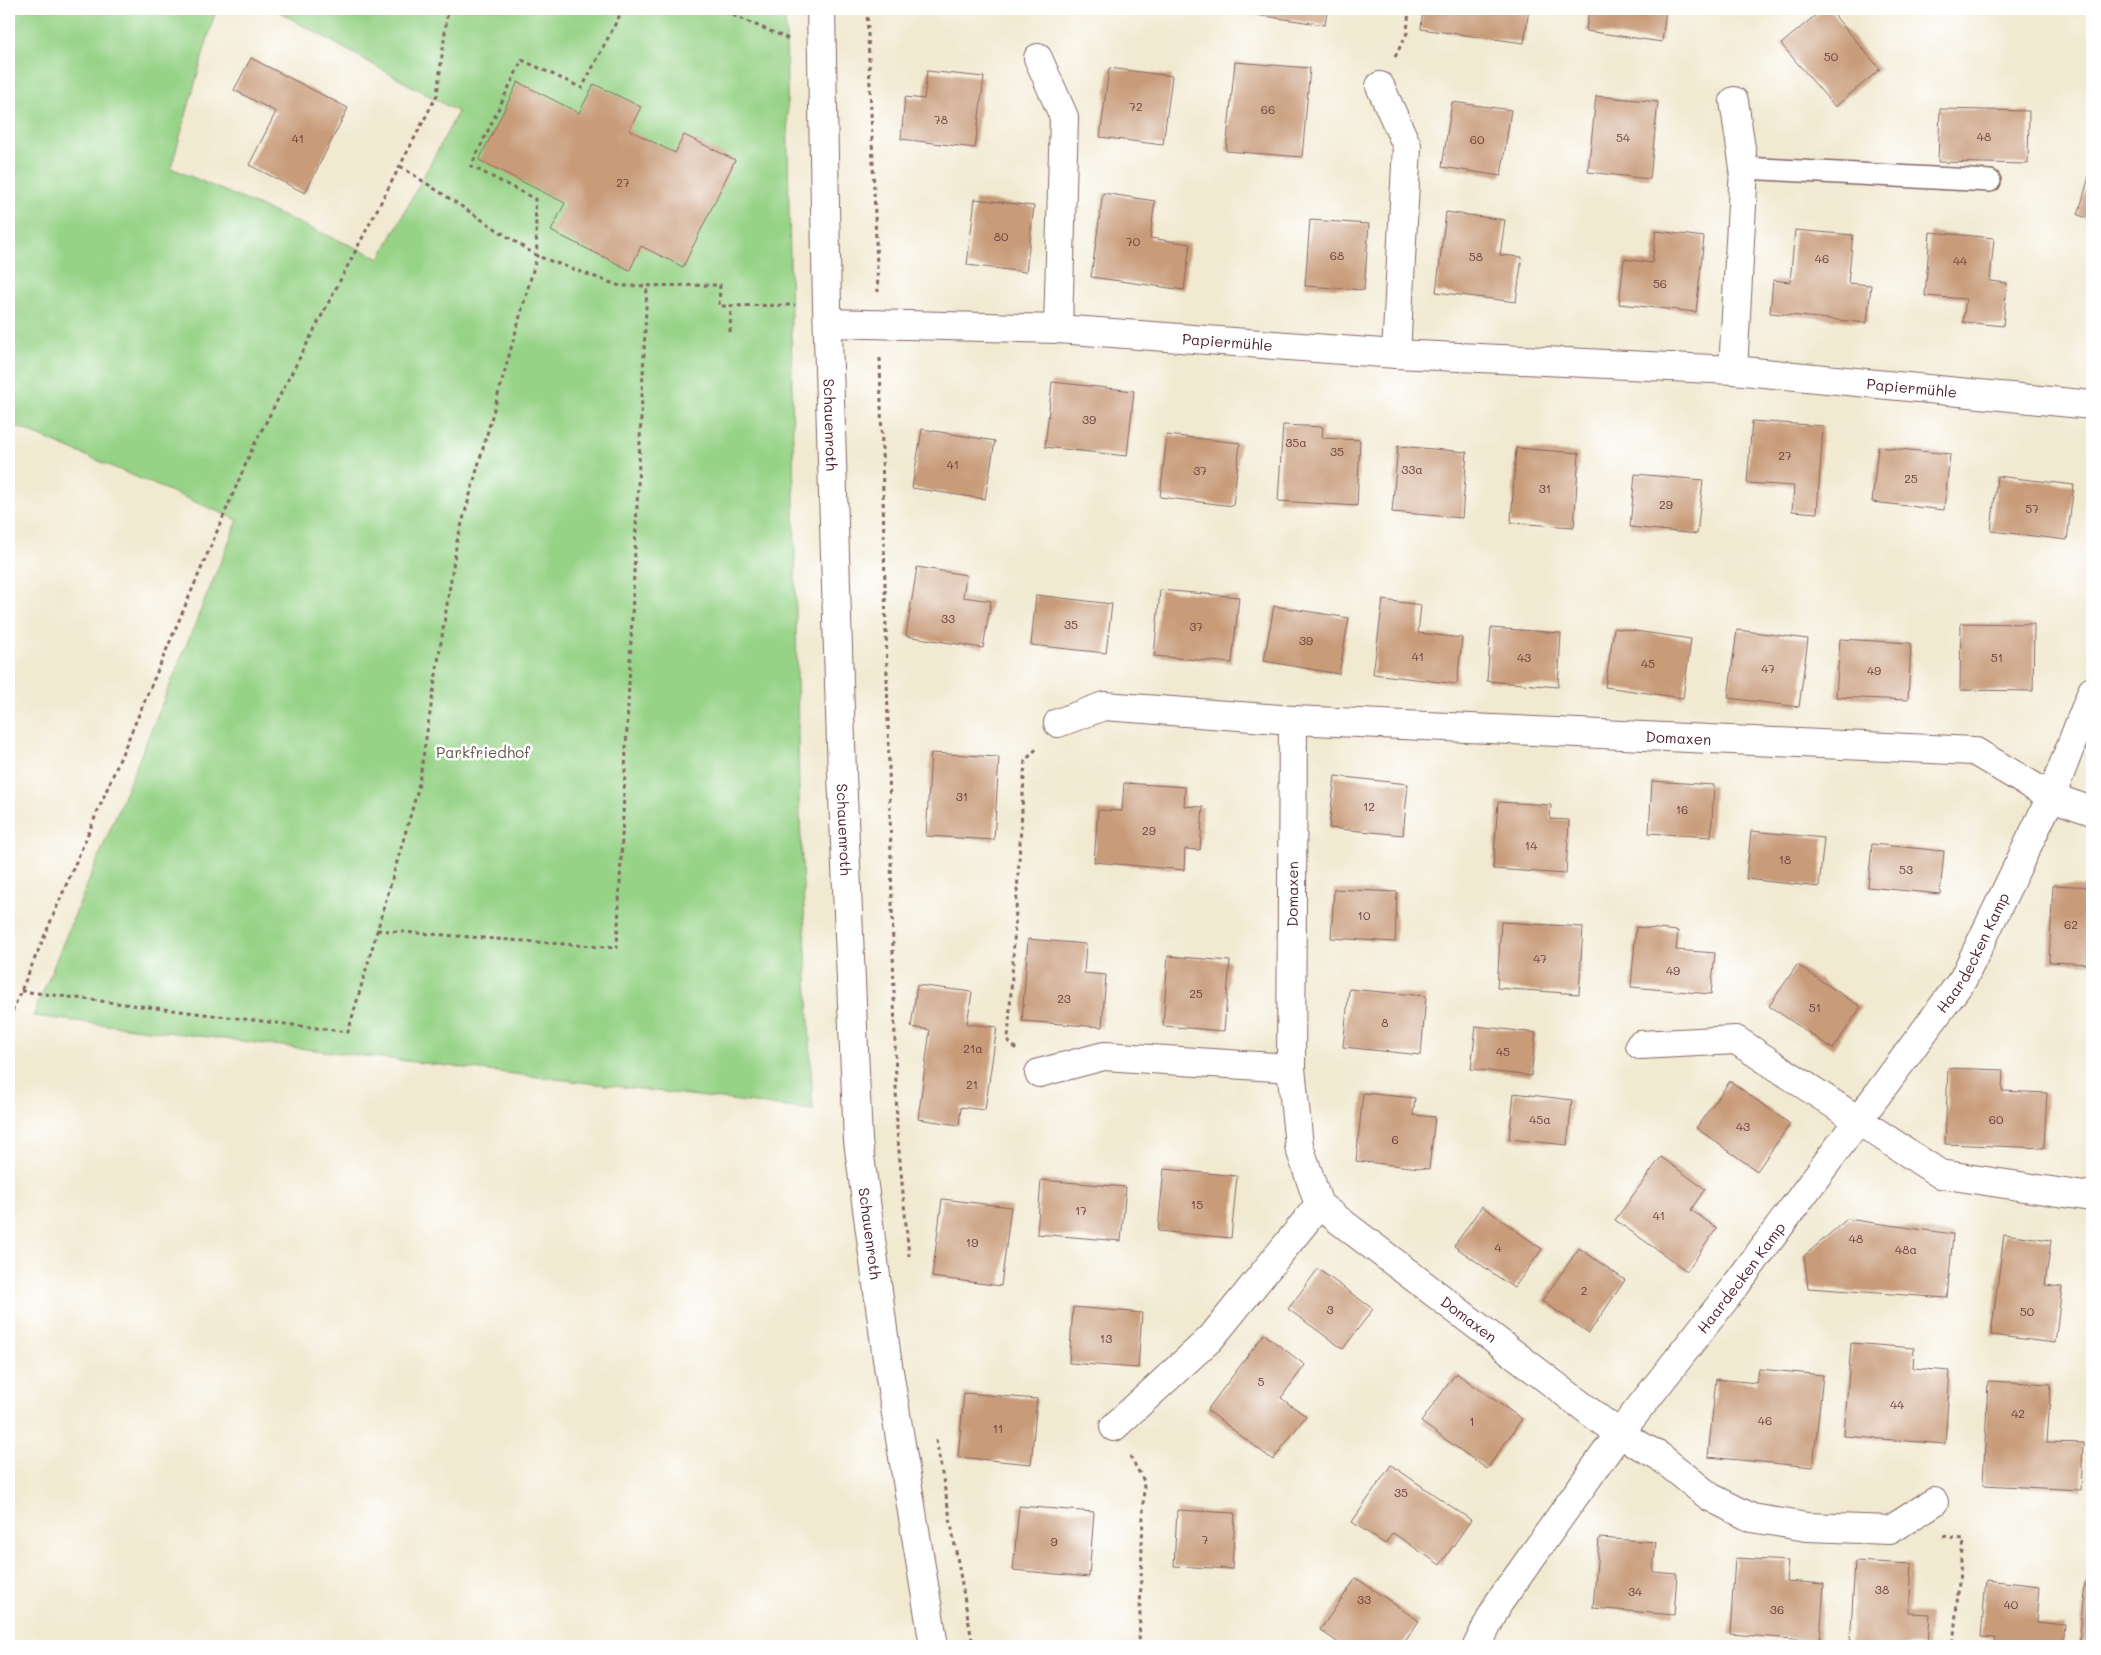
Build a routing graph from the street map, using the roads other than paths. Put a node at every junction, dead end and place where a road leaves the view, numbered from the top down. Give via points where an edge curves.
1 (821, 9) edge
2 (1038, 58) dead end
3 (1380, 86) road end
4 (1734, 101) dead end
5 (1744, 168) junction
6 (1990, 181) dead end
7 (828, 314) junction
8 (1058, 329) junction
9 (1396, 354) junction
10 (1733, 370) junction
11 (2092, 405) edge
12 (2092, 691) edge
13 (1293, 720) junction
14 (1058, 723) road end
15 (2051, 797) junction
16 (2092, 811) edge
17 (1640, 1045) dead end
18 (1291, 1068) junction
19 (1040, 1073) road end
20 (1858, 1120) junction
21 (2092, 1194) edge
22 (1319, 1205) junction
23 (1114, 1427) road end
24 (1619, 1434) junction
25 (1934, 1502) dead end
26 (934, 1646) edge
27 (1476, 1646) edge

1 - 7 street, Schauenroth
2 - 8 street via 1064,117
3 - 9 street via 1407,146
4 - 5 street
5 - 6 lane
5 - 10 street
7 - 8 street, Papiermühle via 879,324
7 - 26 street, Schauenroth via 842,774 858,1141 887,1359
8 - 9 street, Papiermühle
9 - 10 street, Papiermühle
10 - 11 street, Papiermühle
12 - 15 street, Haardecken Kamp
13 - 14 street, Domaxen via 1104,706
13 - 15 street, Domaxen via 1974,751
13 - 18 street, Domaxen
15 - 16 street
15 - 20 street, Haardecken Kamp via 1963,979
17 - 20 street via 1736,1040
18 - 19 street via 1104,1056
18 - 22 street, Domaxen via 1299,1146
20 - 21 street via 1940,1174 2084,1196
20 - 24 street, Haardecken Kamp via 1736,1285
22 - 23 street via 1211,1338
22 - 24 street, Domaxen
24 - 25 street via 1659,1456 1710,1497 1752,1518 1807,1527 1890,1530
24 - 27 street, Haardecken Kamp via 1498,1604

